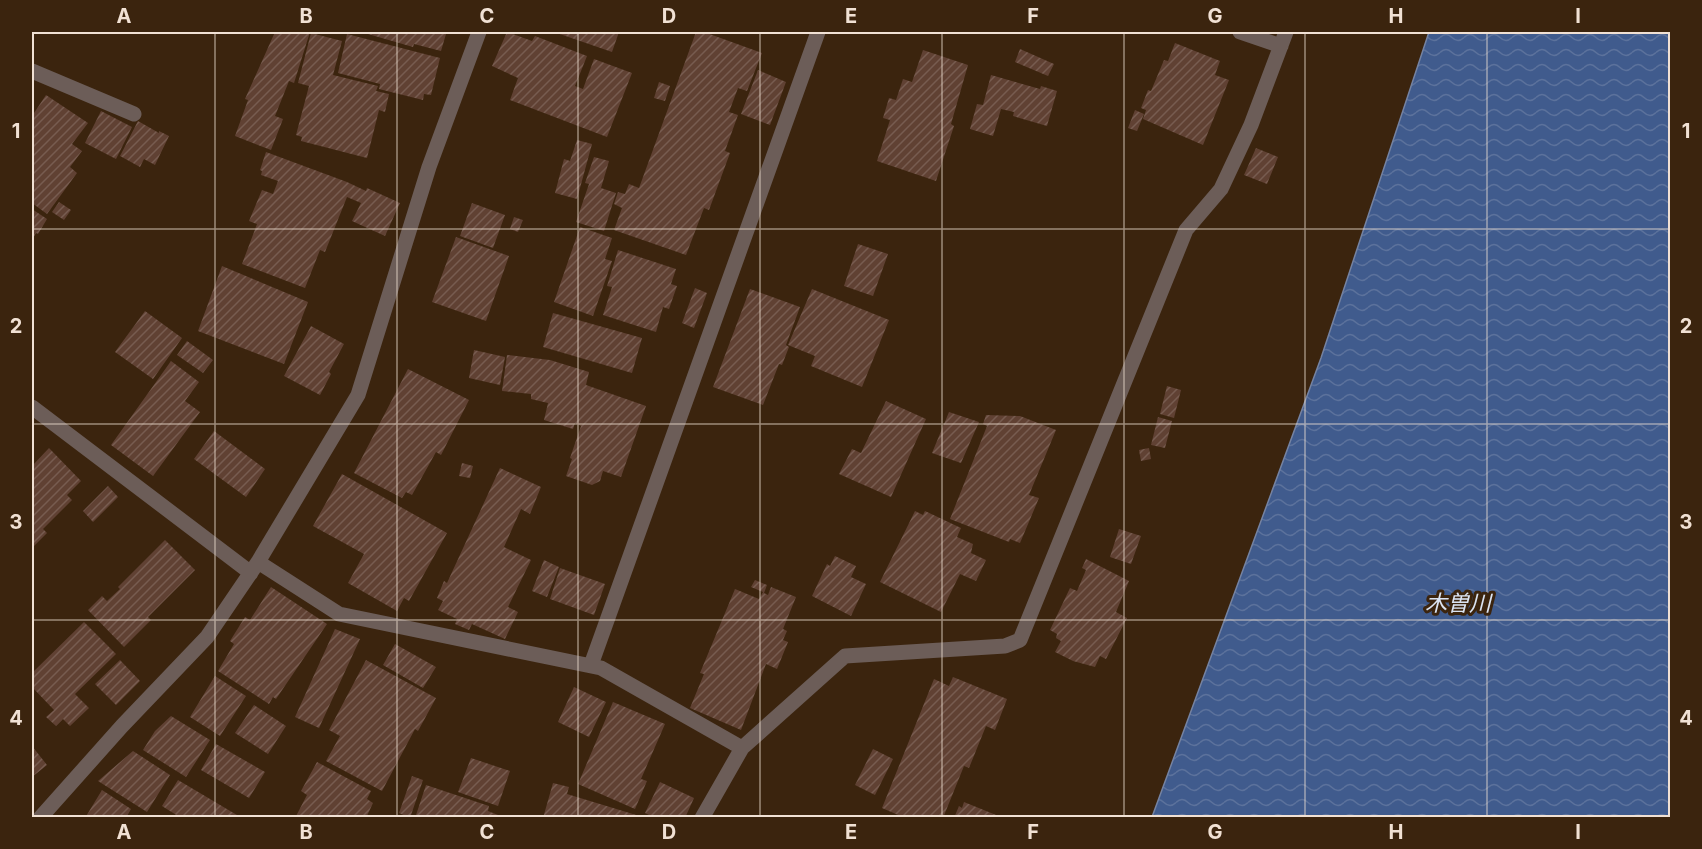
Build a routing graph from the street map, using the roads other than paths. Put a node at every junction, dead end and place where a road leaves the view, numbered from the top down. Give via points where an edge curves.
1 (479, 32) edge
2 (818, 32) edge
3 (1240, 32) edge
4 (1283, 39) edge
5 (32, 71) edge
6 (134, 114) dead end
7 (32, 407) edge
8 (254, 568) junction
9 (591, 665) junction
10 (742, 748) junction
11 (40, 818) edge
12 (702, 818) edge

1 - 8 street via 429,167 358,395
2 - 9 street
3 - 4 street
4 - 10 street via 1251,125 1221,189 1186,230 1020,640 1005,646 845,656
5 - 6 street
7 - 8 street
8 - 9 street via 339,614
8 - 11 street via 207,637
9 - 10 street
10 - 12 street

